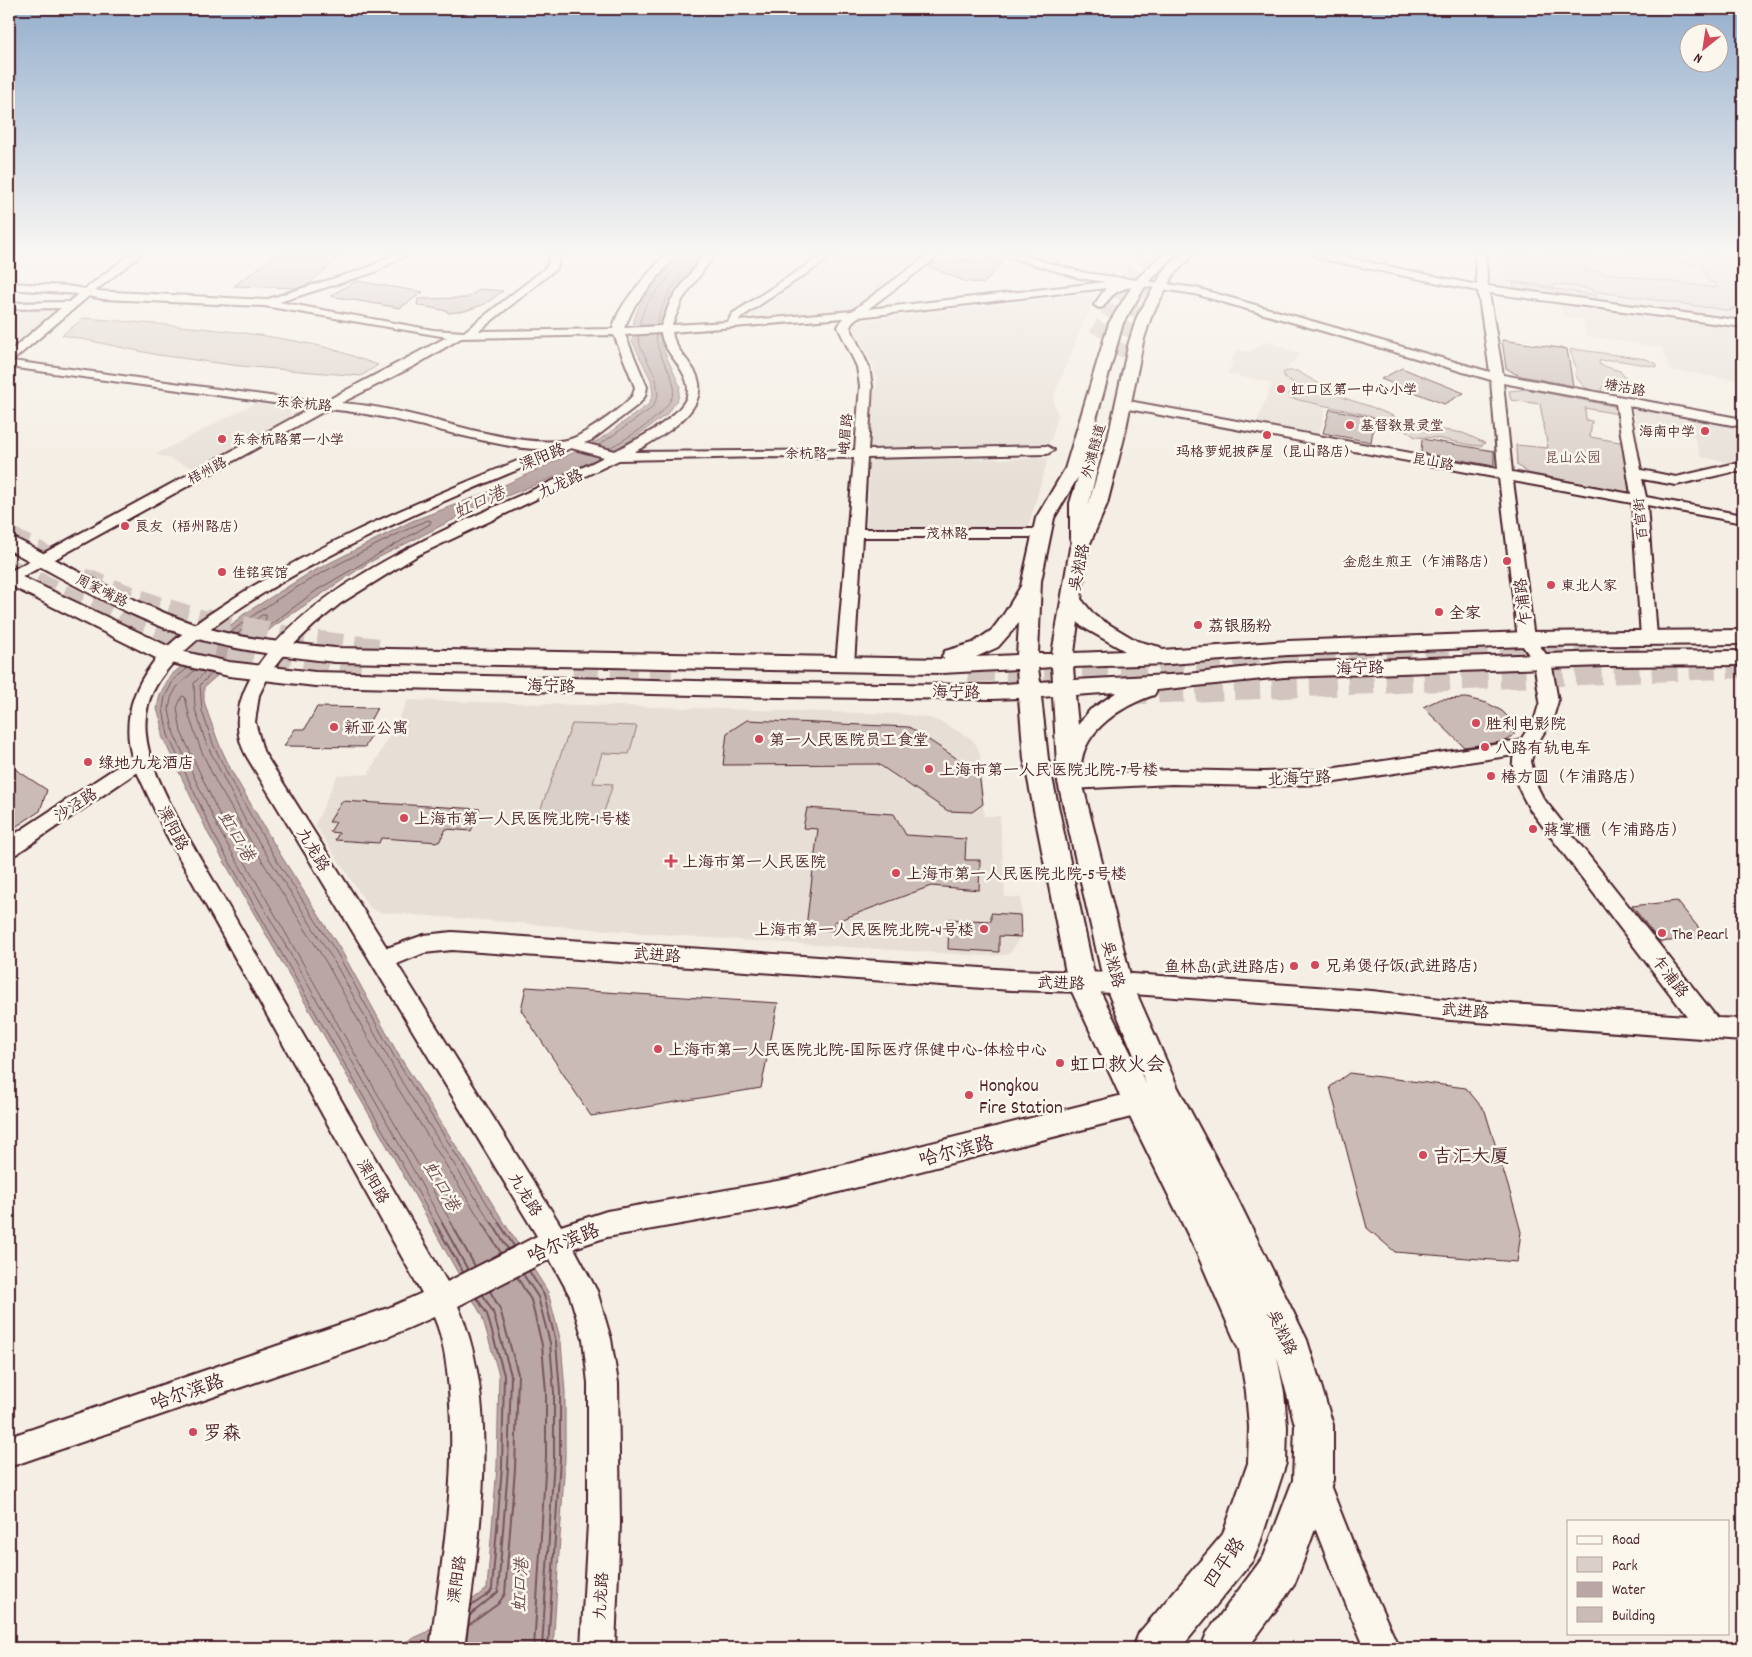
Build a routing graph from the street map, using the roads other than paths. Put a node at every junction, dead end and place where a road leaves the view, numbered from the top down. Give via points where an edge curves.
1 (39, 332) edge
2 (429, 332) edge
3 (467, 332) edge
4 (571, 332) edge
5 (624, 332) edge
6 (665, 332) edge
7 (847, 332) edge
8 (1113, 332) tunnel mouth
9 (1140, 332) edge
10 (1339, 332) edge
11 (1490, 332) edge
12 (463, 335) junction
13 (1092, 352) tunnel mouth
14 (1116, 355) tunnel mouth
15 (10, 357) edge
16 (1084, 377) dead end
17 (1497, 378) junction
18 (1622, 402) junction
19 (1123, 404) junction
20 (326, 405) junction
21 (1743, 423) edge
22 (596, 450) junction
23 (859, 453) junction
24 (1057, 455) joint
25 (1743, 468) edge
26 (1635, 473) junction
27 (1506, 475) junction
28 (1639, 500) junction
29 (1052, 506) junction
30 (1743, 519) edge
31 (854, 533) junction
32 (1041, 533) junction
33 (9, 543) edge
34 (1079, 548) junction
35 (42, 560) junction
36 (9, 578) edge
37 (1031, 581) junction
38 (1071, 599) junction
39 (204, 633) junction
40 (1649, 637) junction
41 (1743, 637) edge
42 (1526, 639) junction
43 (281, 648) junction
44 (175, 657) junction
45 (1170, 657) junction
46 (1743, 658) edge
47 (1062, 660) junction
48 (1542, 661) junction
49 (1027, 662) junction
50 (844, 665) junction
51 (900, 666) junction
52 (261, 673) junction
53 (1188, 681) junction
54 (1063, 688) junction
55 (1030, 691) junction
56 (1526, 747) junction
57 (142, 760) junction
58 (1069, 775) junction
59 (9, 848) edge
60 (382, 961) junction
61 (1082, 983) junction
62 (1118, 984) junction
63 (1710, 1027) junction
64 (1743, 1030) edge
65 (1139, 1103) junction
66 (542, 1248) junction
67 (450, 1295) junction
68 (9, 1452) edge
69 (1267, 1463) joint
70 (1313, 1480) junction
71 (447, 1648) edge
72 (598, 1648) edge
73 (1154, 1648) edge
74 (1222, 1648) edge
75 (1382, 1648) edge

1 - 15 street
2 - 12 street
3 - 12 street, 梧州路
4 - 12 street
5 - 22 street, 溧阳路 via 641,387 639,396 587,437
6 - 22 street, 九龙路 via 693,381 692,399 684,411 670,422
7 - 23 street, 峨眉路 via 865,375
8 - 29 main road, 吴淞路 via 1074,469
9 - 19 main road, 吴淞路
10 - 17 street, 塘沽路
11 - 17 street, 乍浦路
12 - 20 street, 梧州路
13 - 16 main road
14 - 34 main road, 外滩隧道 via 1079,503
15 - 20 street, 东余杭路 via 283,402
17 - 18 street, 塘沽路
17 - 27 street, 乍浦路
18 - 21 street, 塘沽路
18 - 26 street, 百官街
19 - 27 street, 昆山路
19 - 34 main road, 吴淞路 via 1098,504
20 - 22 street, 东余杭路 via 389,414 524,444
20 - 35 street, 梧州路
22 - 23 street, 余杭路
22 - 39 street, 溧阳路 via 445,497 340,544 229,607
22 - 43 street, 九龙路 via 383,568 313,616
23 - 24 street, 余杭路
23 - 31 street, 峨眉路
24 - 29 main road, 外滩隧道
25 - 26 street via 1676,481
26 - 28 street, 百官街
27 - 28 street, 昆山路
27 - 42 street, 乍浦路
28 - 30 street, 昆山路
28 - 40 street, 百官街
29 - 32 main road, 吴淞路
31 - 32 street, 茂林路
31 - 50 street, 峨眉路
32 - 37 main road, 吴淞路
33 - 35 main road, 周家嘴路
34 - 38 main road, 吴淞路
35 - 36 street, 梧州路
35 - 39 main road, 周家嘴路 via 163,619
36 - 44 main road, 周家嘴路
37 - 49 main road, 吴淞路
37 - 51 main road via 1005,630 992,642 961,655
38 - 45 main road via 1088,621 1130,646
38 - 47 main road, 吴淞路
39 - 43 main road, 海宁路
39 - 44 street, 溧阳路
40 - 41 main road, 海宁路
40 - 42 main road, 海宁路
42 - 45 main road, 海宁路 via 1288,648
42 - 48 street, 乍浦路
43 - 50 main road, 海宁路 via 335,655
43 - 52 street, 九龙路
44 - 52 main road, 海宁路 via 229,670
44 - 57 street, 溧阳路 via 152,675 139,703 137,736
45 - 47 main road, 海宁路
46 - 48 main road, 海宁路
47 - 49 main road, 海宁路
47 - 54 main road, 吴淞路
48 - 53 main road, 海宁路 via 1284,670
48 - 56 street, 乍浦路 via 1549,701 1544,718
49 - 51 main road, 海宁路
49 - 55 main road, 吴淞路
50 - 51 main road, 海宁路
52 - 55 main road, 海宁路 via 315,679 416,683
52 - 60 street, 九龙路 via 246,715 254,752
53 - 54 main road, 海宁路
53 - 58 main road via 1139,692 1112,706 1083,731 1074,746
54 - 55 main road, 海宁路
54 - 58 main road, 吴淞路
55 - 61 main road, 吴淞路 via 1036,759
56 - 58 street, 北海宁路 via 1322,777
56 - 63 street, 乍浦路 via 1522,768 1533,798
57 - 59 street, 沙泾路
57 - 67 street, 溧阳路 via 173,829
58 - 62 main road, 吴淞路
60 - 61 street, 武进路 via 402,949 419,944 452,941
60 - 66 street, 九龙路
61 - 62 street, 武进路
61 - 65 main road, 吴淞路
62 - 63 street, 武进路
62 - 70 main road, 吴淞路 via 1167,1098 1294,1353 1314,1425
63 - 64 street, 武进路
65 - 66 street, 哈尔滨路 via 788,1192 607,1224 580,1231
65 - 69 main road, 吴淞路 via 1208,1239 1257,1349 1267,1410
66 - 67 street, 哈尔滨路
66 - 72 street, 九龙路 via 583,1291 597,1339 603,1383 604,1523
67 - 68 street, 哈尔滨路 via 390,1322
67 - 71 street, 溧阳路 via 468,1445 464,1518
69 - 73 main road, 四平路 via 1239,1546
70 - 74 main road via 1279,1570
70 - 75 street, 吴淞路

